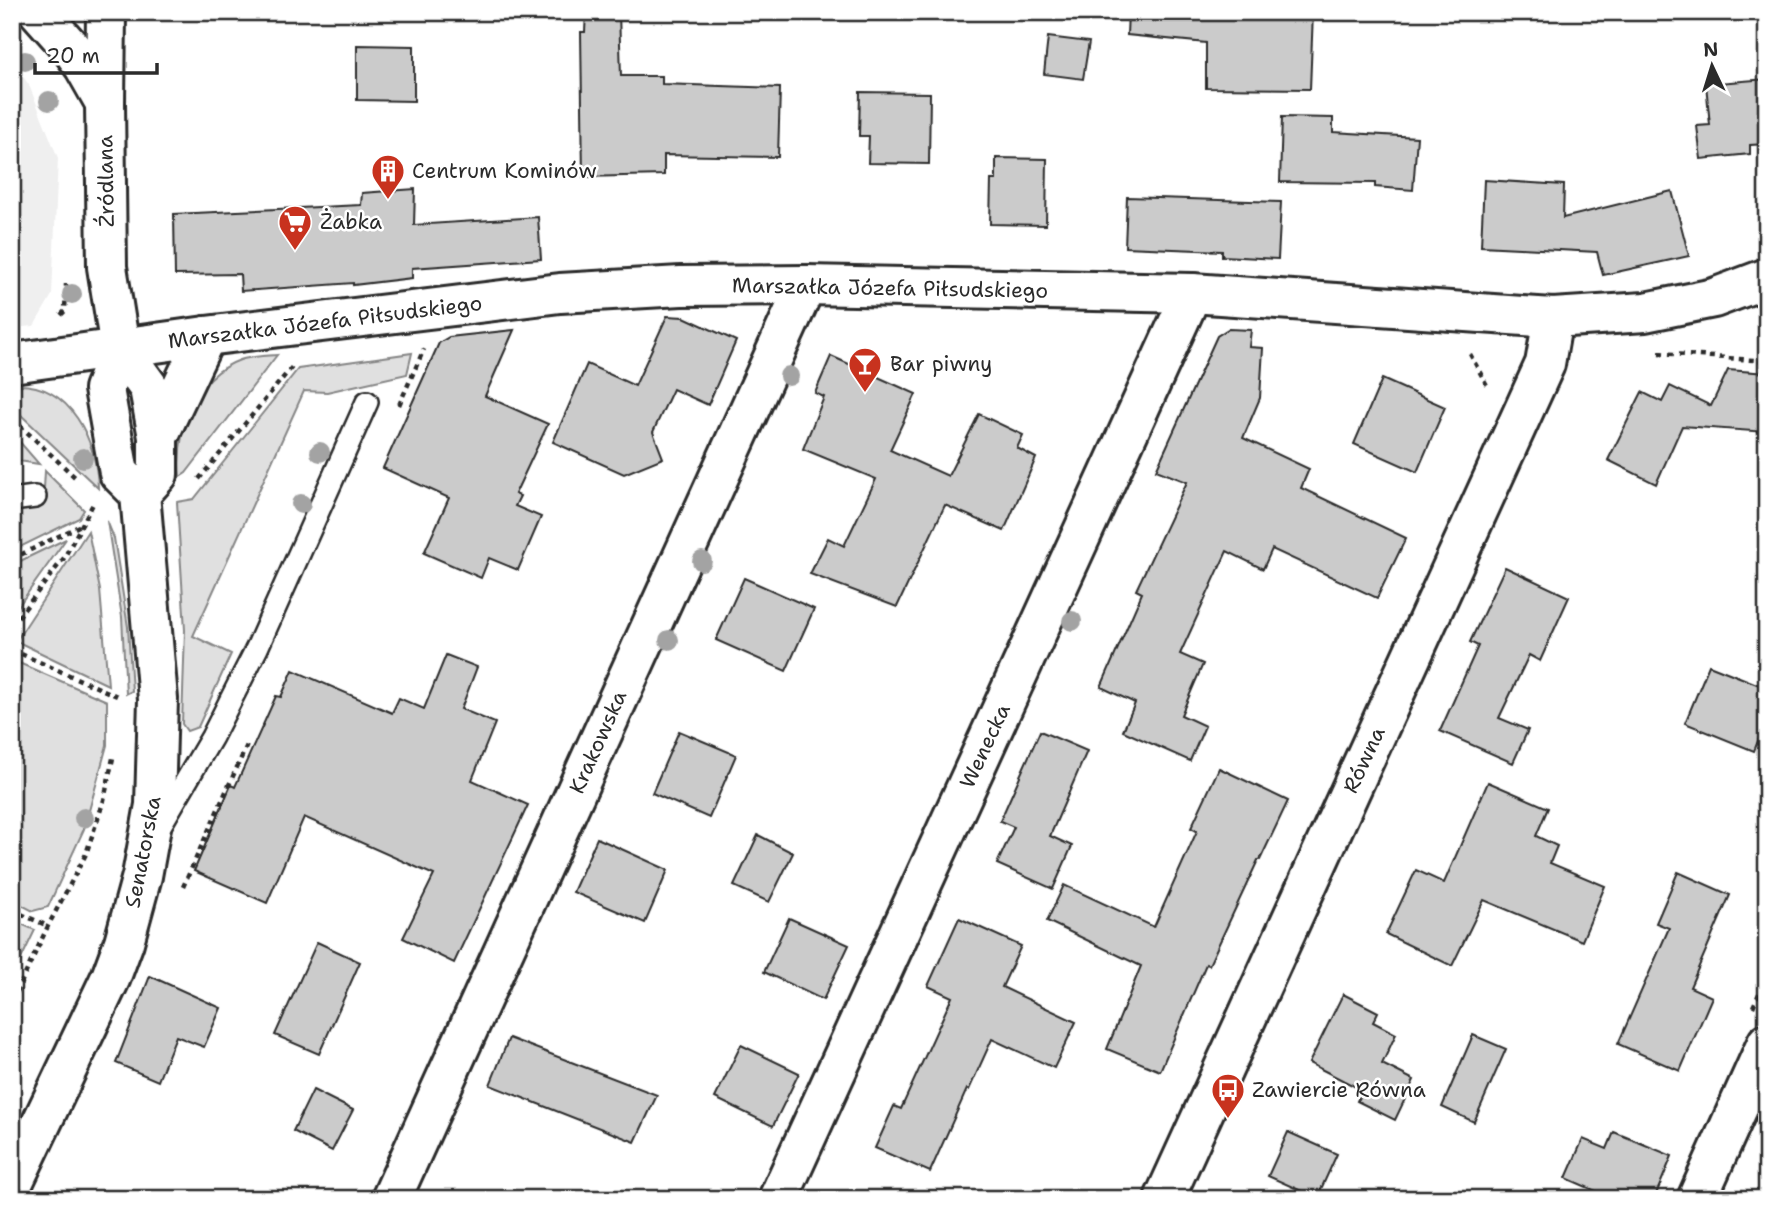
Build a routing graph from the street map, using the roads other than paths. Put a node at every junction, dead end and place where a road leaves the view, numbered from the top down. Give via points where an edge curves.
1 (39, 12) edge
2 (106, 12) edge
3 (105, 103) junction
4 (1767, 278) edge
5 (806, 285) junction
6 (1192, 293) junction
7 (1553, 318) junction
8 (206, 336) junction
9 (120, 348) junction
10 (12, 363) edge
11 (367, 402) dead end
12 (158, 437) junction
13 (140, 494) junction
14 (35, 497) dead end
15 (12, 500) edge
16 (148, 846) junction
17 (1767, 1043) edge
18 (12, 1185) edge
19 (391, 1199) edge
20 (778, 1199) edge
21 (1164, 1199) edge
22 (1697, 1199) edge

1 - 3 street via 71,48
2 - 3 street, Źródlana
3 - 9 street, Źródlana via 107,267
4 - 7 street, Marszałka Józefa Piłsudskiego via 1714,298 1645,312
5 - 6 street, Marszałka Józefa Piłsudskiego
5 - 8 street, Marszałka Józefa Piłsudskiego via 560,293
5 - 19 street, Krakowska
6 - 7 street, Marszałka Józefa Piłsudskiego
6 - 20 street, Wenecka
7 - 21 street, Równa via 1545,364
8 - 9 street, Marszałka Józefa Piłsudskiego
8 - 12 street
9 - 10 street, Marszałka Józefa Piłsudskiego
9 - 12 street via 149,387
9 - 13 street via 104,389 120,473
11 - 16 lane via 257,649
12 - 13 street via 158,474
13 - 16 street, Senatorska via 158,699 155,805
14 - 15 lane
16 - 18 street, Senatorska via 111,976
17 - 22 street

